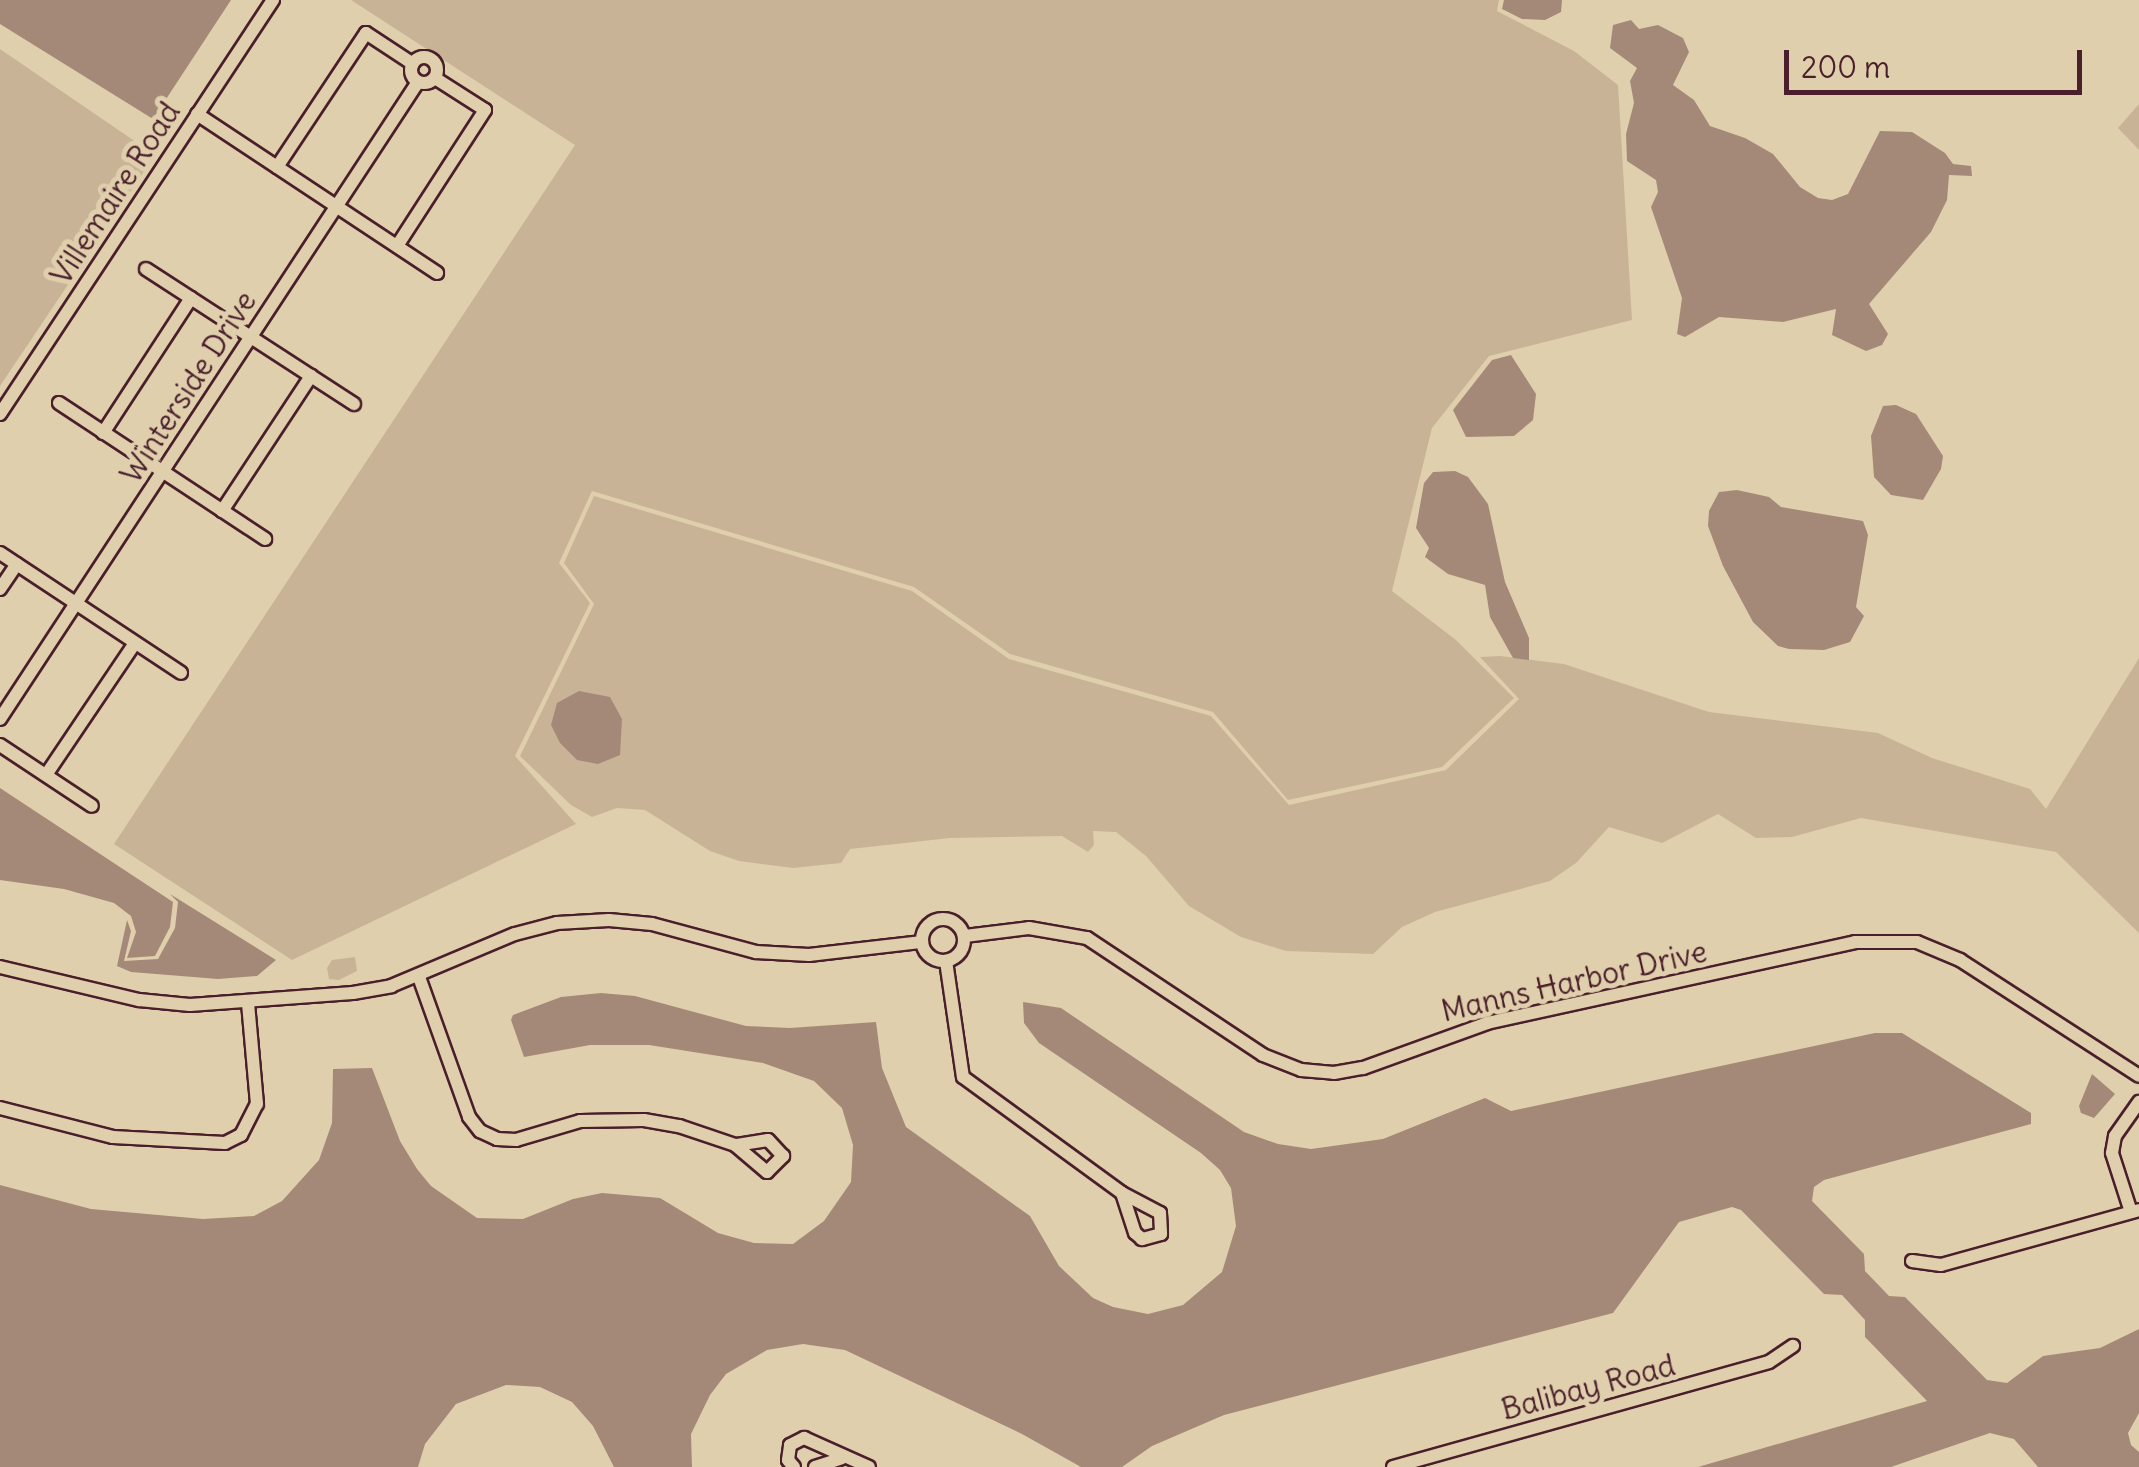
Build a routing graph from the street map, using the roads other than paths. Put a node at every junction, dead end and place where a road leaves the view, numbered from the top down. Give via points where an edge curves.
1 (272, 0) edge
2 (413, 64) junction
3 (435, 78) junction
4 (418, 82) junction
5 (198, 114) junction
6 (277, 167) junction
7 (336, 206) junction
8 (397, 246) junction
9 (146, 269) dead end
10 (437, 273) dead end
11 (191, 298) junction
12 (251, 337) junction
13 (311, 376) junction
14 (58, 404) dead end
15 (354, 404) dead end
16 (0, 414) edge
17 (103, 433) junction
18 (162, 472) junction
19 (222, 511) junction
20 (265, 540) dead end
21 (0, 554) edge
22 (16, 564) junction
23 (0, 589) edge
24 (76, 604) junction
25 (135, 643) junction
26 (181, 673) dead end
27 (0, 719) edge
28 (0, 745) edge
29 (46, 775) junction
30 (92, 806) dead end
31 (964, 936) junction
32 (922, 942) junction
33 (946, 961) junction
34 (0, 967) edge
35 (418, 977) junction
36 (248, 1003) junction
37 (2139, 1076) edge
38 (2139, 1102) edge
39 (0, 1108) edge
40 (735, 1145) dead end
41 (1122, 1193) dead end
42 (2135, 1210) edge
43 (1912, 1261) dead end
44 (1793, 1346) dead end
45 (842, 1458) junction
46 (794, 1467) edge
47 (815, 1467) edge
48 (869, 1467) edge
49 (1393, 1467) edge

1 - 5 street, Villemaire Road
2 - 3 street via 432,60
2 - 4 street
2 - 6 street via 366,33
3 - 4 street
3 - 8 street via 485,110
4 - 7 street, Winterside Drive
5 - 6 street
5 - 16 street, Villemaire Road
6 - 7 street
7 - 8 street
7 - 12 street, Winterside Drive
8 - 10 street
9 - 11 street
11 - 12 street
11 - 17 street
12 - 13 street
12 - 18 street, Winterside Drive
13 - 15 street
13 - 19 street
14 - 17 street
17 - 18 street
18 - 19 street
18 - 24 street, Winterside Drive
19 - 20 street
21 - 22 street
22 - 23 street
22 - 24 street
24 - 25 street
24 - 27 street, Winterside Drive
25 - 26 street
25 - 29 street
28 - 29 street
29 - 30 street
31 - 32 street via 944,918 930,922
31 - 33 street via 958,955
31 - 37 street, Manns Harbor Drive via 1029,928 1086,938 1263,1055 1301,1070 1334,1073 1506,1019 1855,942 1917,942 1960,960
32 - 33 street via 932,959
32 - 35 street via 809,955 756,952 652,924 557,923
33 - 41 street via 963,1076
34 - 36 street via 139,1000
35 - 36 street via 352,993
35 - 40 street via 469,1117 496,1139 611,1118 679,1126
36 - 39 street via 257,1104 241,1134 225,1143 113,1138
38 - 42 street via 2112,1154
42 - 43 street via 1941,1266
44 - 49 street, Balibay Road via 1770,1362
45 - 46 street via 796,1439 787,1453
45 - 47 street
45 - 48 street

